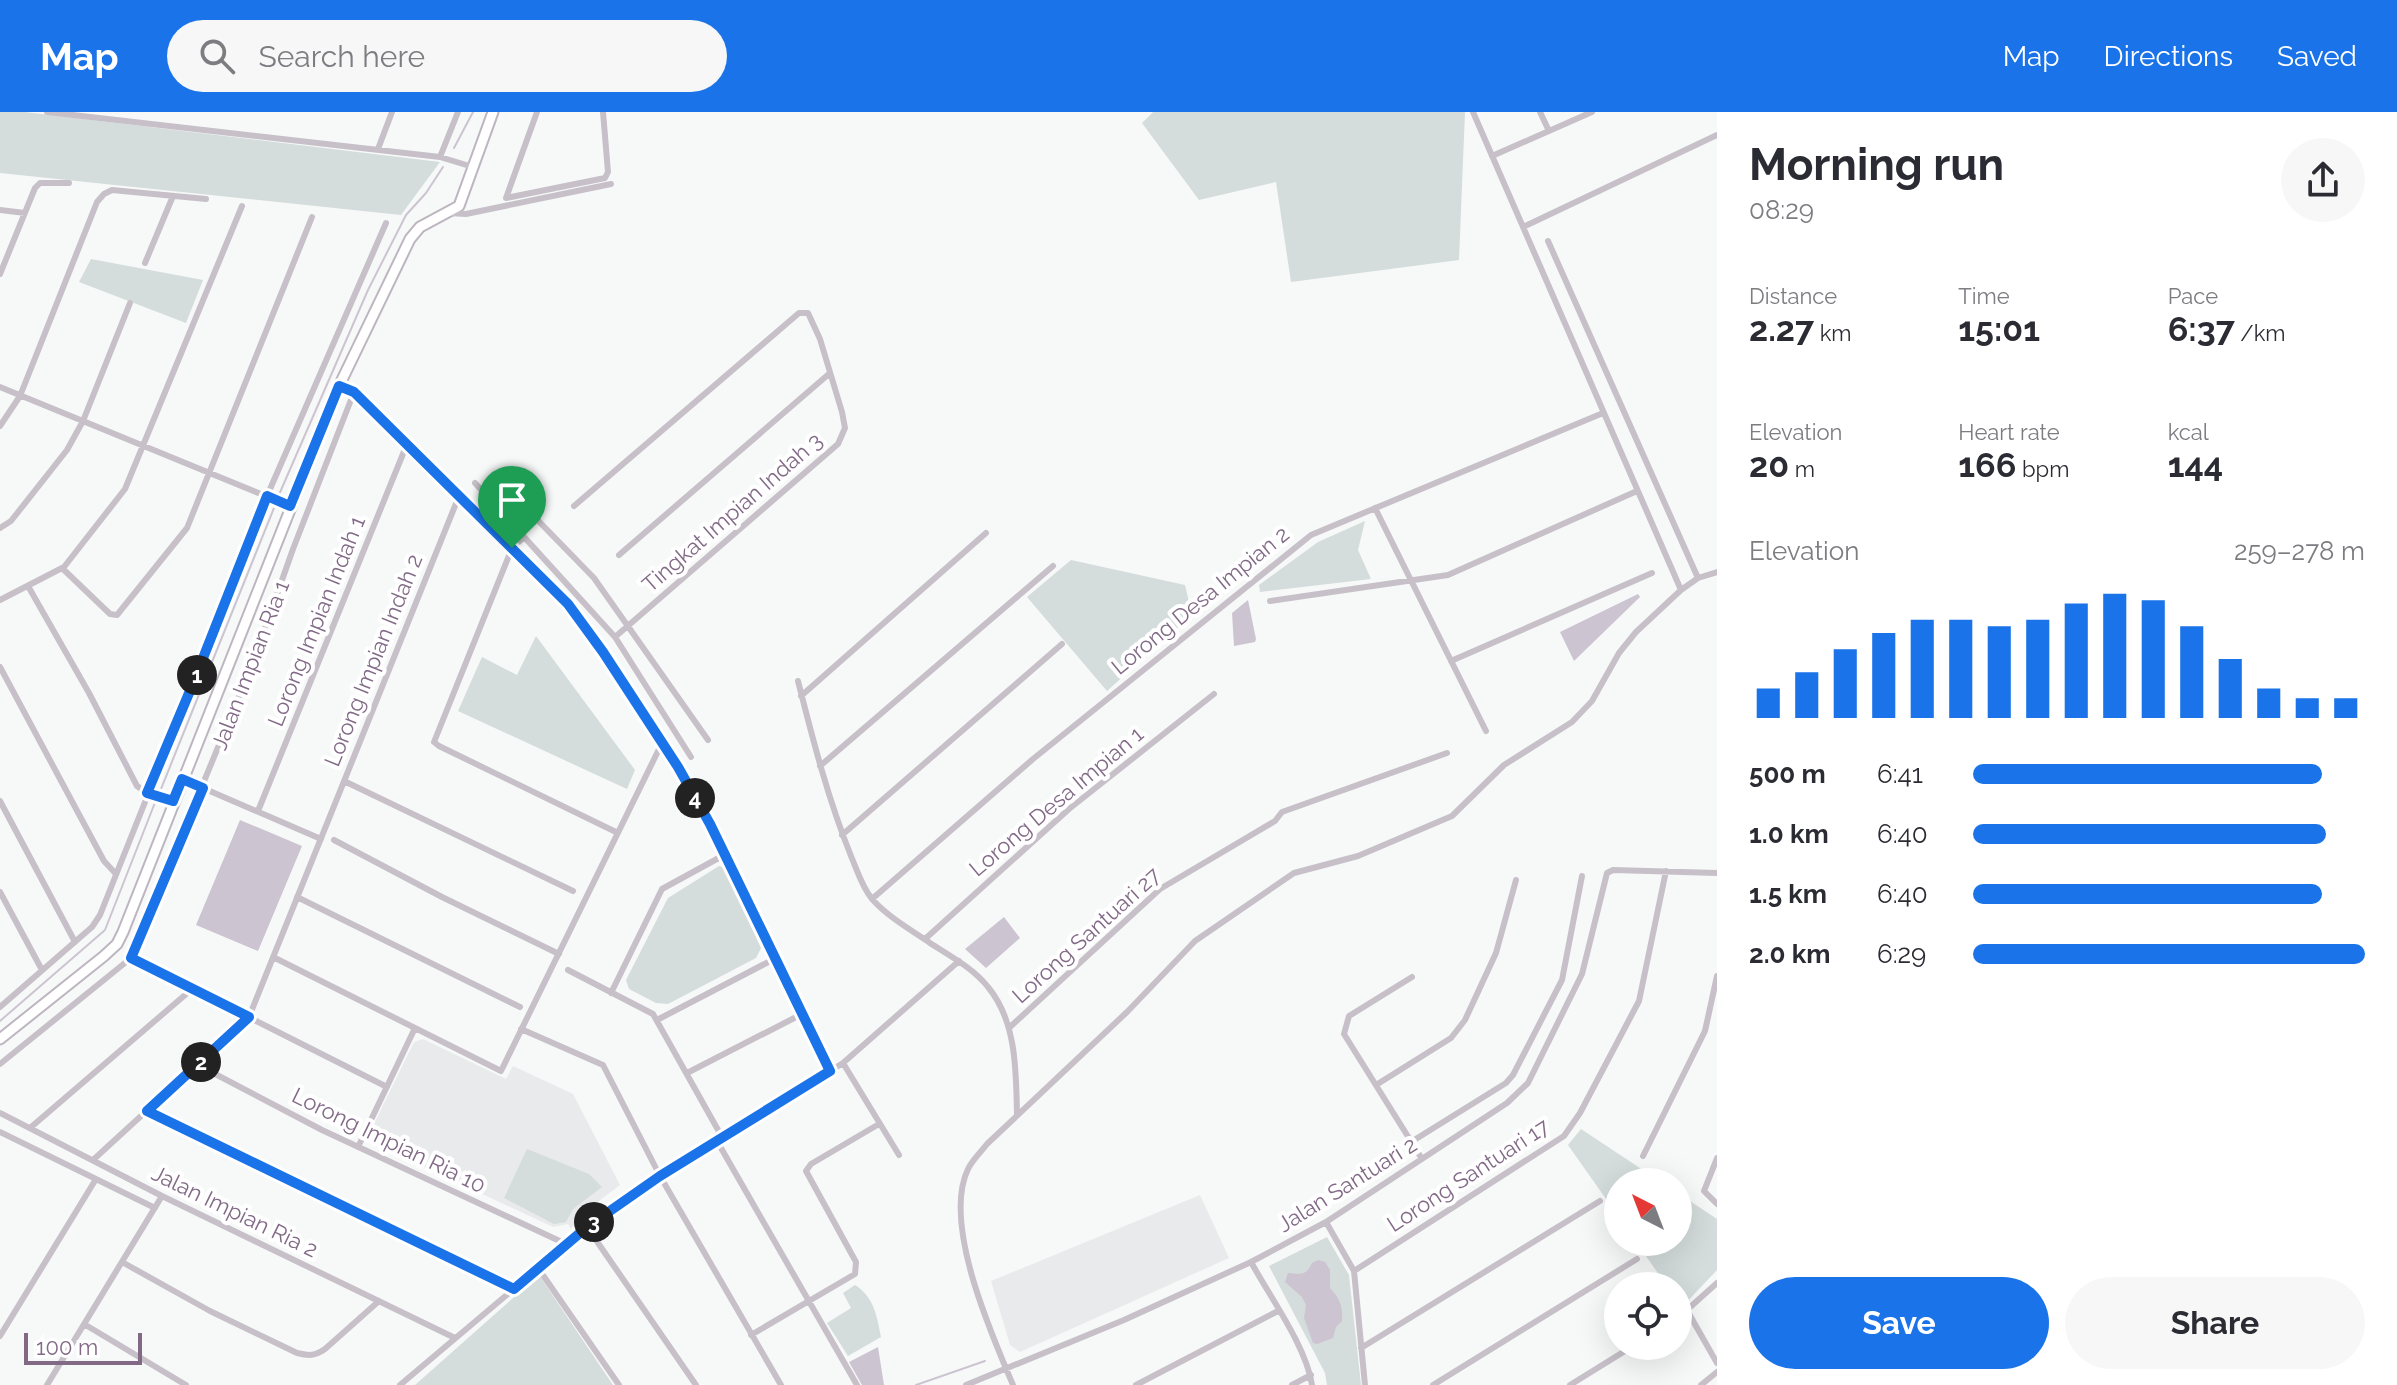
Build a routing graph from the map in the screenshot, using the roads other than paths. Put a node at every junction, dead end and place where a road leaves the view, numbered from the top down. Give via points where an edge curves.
1 (47, 112) edge
2 (392, 112) edge
3 (458, 112) edge
4 (493, 112) edge
5 (537, 112) edge
6 (603, 112) edge
7 (1473, 112) edge
8 (1540, 112) edge
9 (1592, 112) edge
10 (86, 114) edge
11 (1549, 131) junction
12 (1717, 135) edge
13 (378, 149) junction
14 (1492, 156) junction
15 (440, 157) junction
16 (473, 167) junction
17 (69, 183) dead end
18 (611, 184) dead end
19 (173, 196) junction
20 (206, 199) dead end
21 (505, 202) junction
22 (242, 206) dead end
23 (0, 210) edge
24 (25, 213) junction
25 (448, 213) junction
26 (312, 217) dead end
27 (386, 223) dead end
28 (1523, 227) junction
29 (1548, 241) dead end
30 (145, 263) dead end
31 (0, 274) edge
32 (130, 303) dead end
33 (830, 373) junction
34 (339, 386) junction
35 (0, 387) edge
36 (354, 392) junction
37 (20, 396) junction
38 (1603, 413) junction
39 (83, 421) junction
40 (0, 426) edge
41 (407, 444) junction
42 (143, 446) junction
43 (208, 473) junction
44 (475, 483) dead end
45 (1637, 491) junction
46 (459, 496) junction
47 (269, 497) junction
48 (520, 502) dead end
49 (286, 504) junction
50 (574, 506) dead end
51 (1375, 508) junction
52 (0, 528) edge
53 (986, 533) dead end
54 (523, 538) junction
55 (512, 548) junction
56 (619, 555) dead end
57 (1053, 566) dead end
58 (62, 568) junction
59 (1717, 572) edge
60 (1652, 573) dead end
61 (1698, 578) junction
62 (1410, 581) junction
63 (28, 586) junction
64 (1681, 590) junction
65 (0, 600) edge
66 (1270, 601) dead end
67 (629, 625) junction
68 (615, 637) junction
69 (1062, 644) dead end
70 (1451, 661) junction
71 (0, 667) edge
72 (798, 681) dead end
73 (1214, 694) dead end
74 (801, 696) junction
75 (1486, 731) dead end
76 (708, 740) dead end
77 (662, 743) junction
78 (1447, 753) dead end
79 (691, 757) dead end
80 (820, 766) junction
81 (182, 779) junction
82 (344, 781) junction
83 (203, 788) junction
84 (147, 793) junction
85 (169, 800) junction
86 (0, 801) edge
87 (258, 811) junction
88 (618, 833) junction
89 (842, 835) junction
90 (321, 839) junction
91 (334, 840) dead end
92 (726, 854) junction
93 (1666, 871) junction
94 (1717, 873) edge
95 (116, 874) junction
96 (1582, 876) dead end
97 (1516, 880) dead end
98 (573, 891) dead end
99 (0, 892) edge
100 (297, 897) junction
101 (872, 899) junction
102 (925, 939) junction
103 (75, 942) junction
104 (559, 954) junction
105 (273, 957) junction
106 (131, 958) junction
107 (776, 958) junction
108 (959, 961) junction
109 (42, 970) junction
110 (568, 970) dead end
111 (1717, 976) edge
112 (1412, 977) dead end
113 (192, 989) junction
114 (611, 993) junction
115 (0, 1007) edge
116 (520, 1007) dead end
117 (802, 1014) junction
118 (249, 1017) junction
119 (657, 1020) junction
120 (1010, 1027) junction
121 (415, 1028) junction
122 (521, 1029) junction
123 (0, 1039) edge
124 (843, 1063) junction
125 (0, 1064) edge
126 (198, 1065) junction
127 (830, 1071) junction
128 (687, 1073) junction
129 (1376, 1085) junction
130 (387, 1087) junction
131 (147, 1111) junction
132 (0, 1113) edge
133 (1017, 1115) junction
134 (879, 1124) junction
135 (30, 1128) junction
136 (0, 1132) edge
137 (720, 1139) junction
138 (1411, 1142) junction
139 (358, 1147) junction
140 (899, 1155) dead end
141 (1643, 1156) dead end
142 (1717, 1158) edge
143 (1422, 1159) junction
144 (93, 1160) junction
145 (660, 1176) junction
146 (96, 1179) junction
147 (162, 1196) junction
148 (1600, 1201) dead end
149 (1717, 1204) edge
150 (155, 1208) junction
151 (1326, 1222) junction
152 (587, 1227) junction
153 (566, 1244) junction
154 (1637, 1259) dead end
155 (122, 1262) junction
156 (1251, 1262) junction
157 (538, 1268) junction
158 (1354, 1271) junction
159 (1717, 1283) edge
160 (514, 1289) junction
161 (379, 1301) junction
162 (807, 1303) junction
163 (1692, 1308) edge
164 (1278, 1311) junction
165 (1692, 1319) edge
166 (84, 1324) junction
167 (751, 1335) junction
168 (0, 1336) edge
169 (455, 1338) junction
170 (1361, 1348) junction
171 (1610, 1360) edge
172 (1717, 1363) edge
173 (1006, 1369) junction
174 (1717, 1372) edge
175 (1311, 1375) junction
176 (47, 1385) edge
177 (186, 1385) edge
178 (400, 1385) edge
179 (619, 1385) edge
180 (696, 1385) edge
181 (781, 1385) edge
182 (857, 1385) edge
183 (966, 1385) edge
184 (1013, 1385) edge
185 (1136, 1385) edge
186 (1292, 1385) edge
187 (1312, 1385) edge
188 (1365, 1385) edge
189 (1433, 1385) edge
190 (1570, 1385) edge
191 (1701, 1385) edge

1 - 10 street
2 - 13 street
3 - 15 street
4 - 16 street, Jalan Impian Ria 1
5 - 21 street
6 - 21 street via 605,178
7 - 14 street
8 - 11 street
9 - 11 street
10 - 13 street
11 - 14 street
12 - 28 street
13 - 15 street
14 - 28 street
15 - 16 street
16 - 25 street, Jalan Impian Ria 1 via 459,206
17 - 24 street via 40,183
18 - 21 street
19 - 20 street
19 - 30 street
19 - 37 street via 112,190 97,202
21 - 25 street via 466,214
22 - 42 street
23 - 24 street
24 - 31 street
25 - 34 street, Jalan Impian Ria 1 via 420,227 410,239
26 - 43 street
27 - 47 street
28 - 38 street
29 - 61 street
32 - 39 street
33 - 50 street, Tingkat Impian Indah 3 via 808,313 799,313
33 - 56 street
33 - 67 street, Tingkat Impian Indah 3 via 845,428 838,444
34 - 36 street
34 - 49 street, Jalan Impian Ria 1
35 - 37 street
36 - 41 street
36 - 83 street, Jalan Impian Ria 1
37 - 39 street
37 - 40 street
38 - 45 street
38 - 51 street, Lorong Desa Impian 2
39 - 42 street
39 - 52 street via 48,476
41 - 46 street
41 - 87 street, Lorong Impian Indah 1
42 - 43 street
42 - 58 street via 125,489
43 - 47 street
43 - 58 street via 187,528 117,615
44 - 54 street
45 - 62 street via 1448,575
45 - 64 street
46 - 55 street
46 - 82 street, Lorong Impian Indah 2
47 - 49 street
47 - 84 street
48 - 67 street via 594,578
49 - 81 street, Jalan Impian Ria 1
51 - 62 street
51 - 101 street, Lorong Desa Impian 2 via 1311,535 1033,759
53 - 74 street
54 - 55 street
54 - 68 street
55 - 77 street via 568,604
55 - 88 street via 434,742
57 - 80 street
58 - 63 street
59 - 61 street
60 - 70 street
61 - 64 street
62 - 66 street
62 - 70 street
63 - 65 street
63 - 84 street via 137,786
64 - 133 street via 1636,632 1592,701 1572,722 1504,765 1452,816 1358,856 1294,873 1195,941
67 - 68 street, Tingkat Impian Indah 3
67 - 76 street
68 - 79 street
69 - 89 street
70 - 75 street
71 - 95 street via 104,861
72 - 74 street
73 - 102 street, Lorong Desa Impian 1 via 1069,809
74 - 80 street
77 - 88 street
77 - 92 street
78 - 120 street, Lorong Santuari 27 via 1282,812 1160,889
80 - 89 street
81 - 83 street
81 - 85 street, Jalan Impian Ria 1
82 - 90 street, Lorong Impian Indah 2
82 - 98 street
83 - 87 street
83 - 106 street, Jalan Impian Ria 1
84 - 85 street
84 - 95 street
85 - 123 street, Jalan Impian Ria 1 via 117,944
86 - 103 street
87 - 90 street
88 - 104 street
89 - 101 street
90 - 100 street, Lorong Impian Indah 2
91 - 104 street
92 - 107 street
92 - 114 street via 662,889
93 - 94 street
93 - 143 street, Jalan Santuari 2 via 1607,873 1582,974 1528,1083 1507,1103
93 - 158 street, Lorong Santuari 17 via 1639,1001 1564,1136
95 - 103 street via 100,915
96 - 138 street via 1562,980 1513,1075
97 - 129 street via 1496,953 1465,1020 1451,1038
99 - 109 street
100 - 105 street, Lorong Impian Indah 2
100 - 116 street
101 - 102 street
102 - 108 street
103 - 109 street
104 - 122 street
105 - 118 street, Lorong Impian Indah 2
105 - 121 street
106 - 113 street
106 - 125 street, Jalan Impian Ria 1
107 - 117 street
107 - 119 street
108 - 120 street via 989,987
108 - 124 street
109 - 115 street
110 - 114 street
111 - 141 street via 1705,1031
112 - 129 street via 1349,1016 1345,1027 1344,1034
113 - 118 street
113 - 135 street
114 - 119 street
117 - 127 street
117 - 128 street
118 - 126 street
118 - 130 street
119 - 128 street
120 - 133 street
121 - 122 street via 501,1071
121 - 130 street
122 - 145 street via 603,1065
124 - 127 street
124 - 134 street
126 - 131 street
126 - 139 street, Lorong Impian Ria 10
127 - 137 street
128 - 137 street
129 - 138 street
130 - 139 street
131 - 144 street
131 - 160 street
132 - 135 street, Jalan Impian Ria 2
133 - 173 street via 968,1169 962,1198 971,1277
134 - 140 street
134 - 162 street via 806,1171 856,1262 855,1274
135 - 144 street, Jalan Impian Ria 2
136 - 146 street, Jalan Impian Ria 2
137 - 145 street
137 - 162 street
138 - 143 street
139 - 153 street, Lorong Impian Ria 10
142 - 149 street via 1704,1191
143 - 151 street, Jalan Santuari 2
144 - 147 street, Jalan Impian Ria 2
145 - 152 street
145 - 167 street
146 - 150 street, Jalan Impian Ria 2
146 - 168 street
147 - 150 street
147 - 161 street, Jalan Impian Ria 2
148 - 170 street
150 - 155 street
151 - 156 street, Jalan Santuari 2
151 - 158 street
152 - 153 street
152 - 180 street
153 - 157 street
154 - 189 street
155 - 161 street via 307,1356 325,1349
155 - 166 street
156 - 164 street
156 - 173 street, Jalan Santuari 2
157 - 160 street
157 - 179 street
158 - 170 street
159 - 163 street
160 - 169 street
161 - 169 street, Jalan Impian Ria 2
162 - 167 street
162 - 182 street
164 - 175 street
164 - 185 street
165 - 172 street
166 - 176 street
166 - 177 street
167 - 181 street
169 - 178 street
170 - 188 street
171 - 190 street
173 - 183 street, Jalan Santuari 2
173 - 184 street
174 - 191 street
175 - 186 street
175 - 187 street

